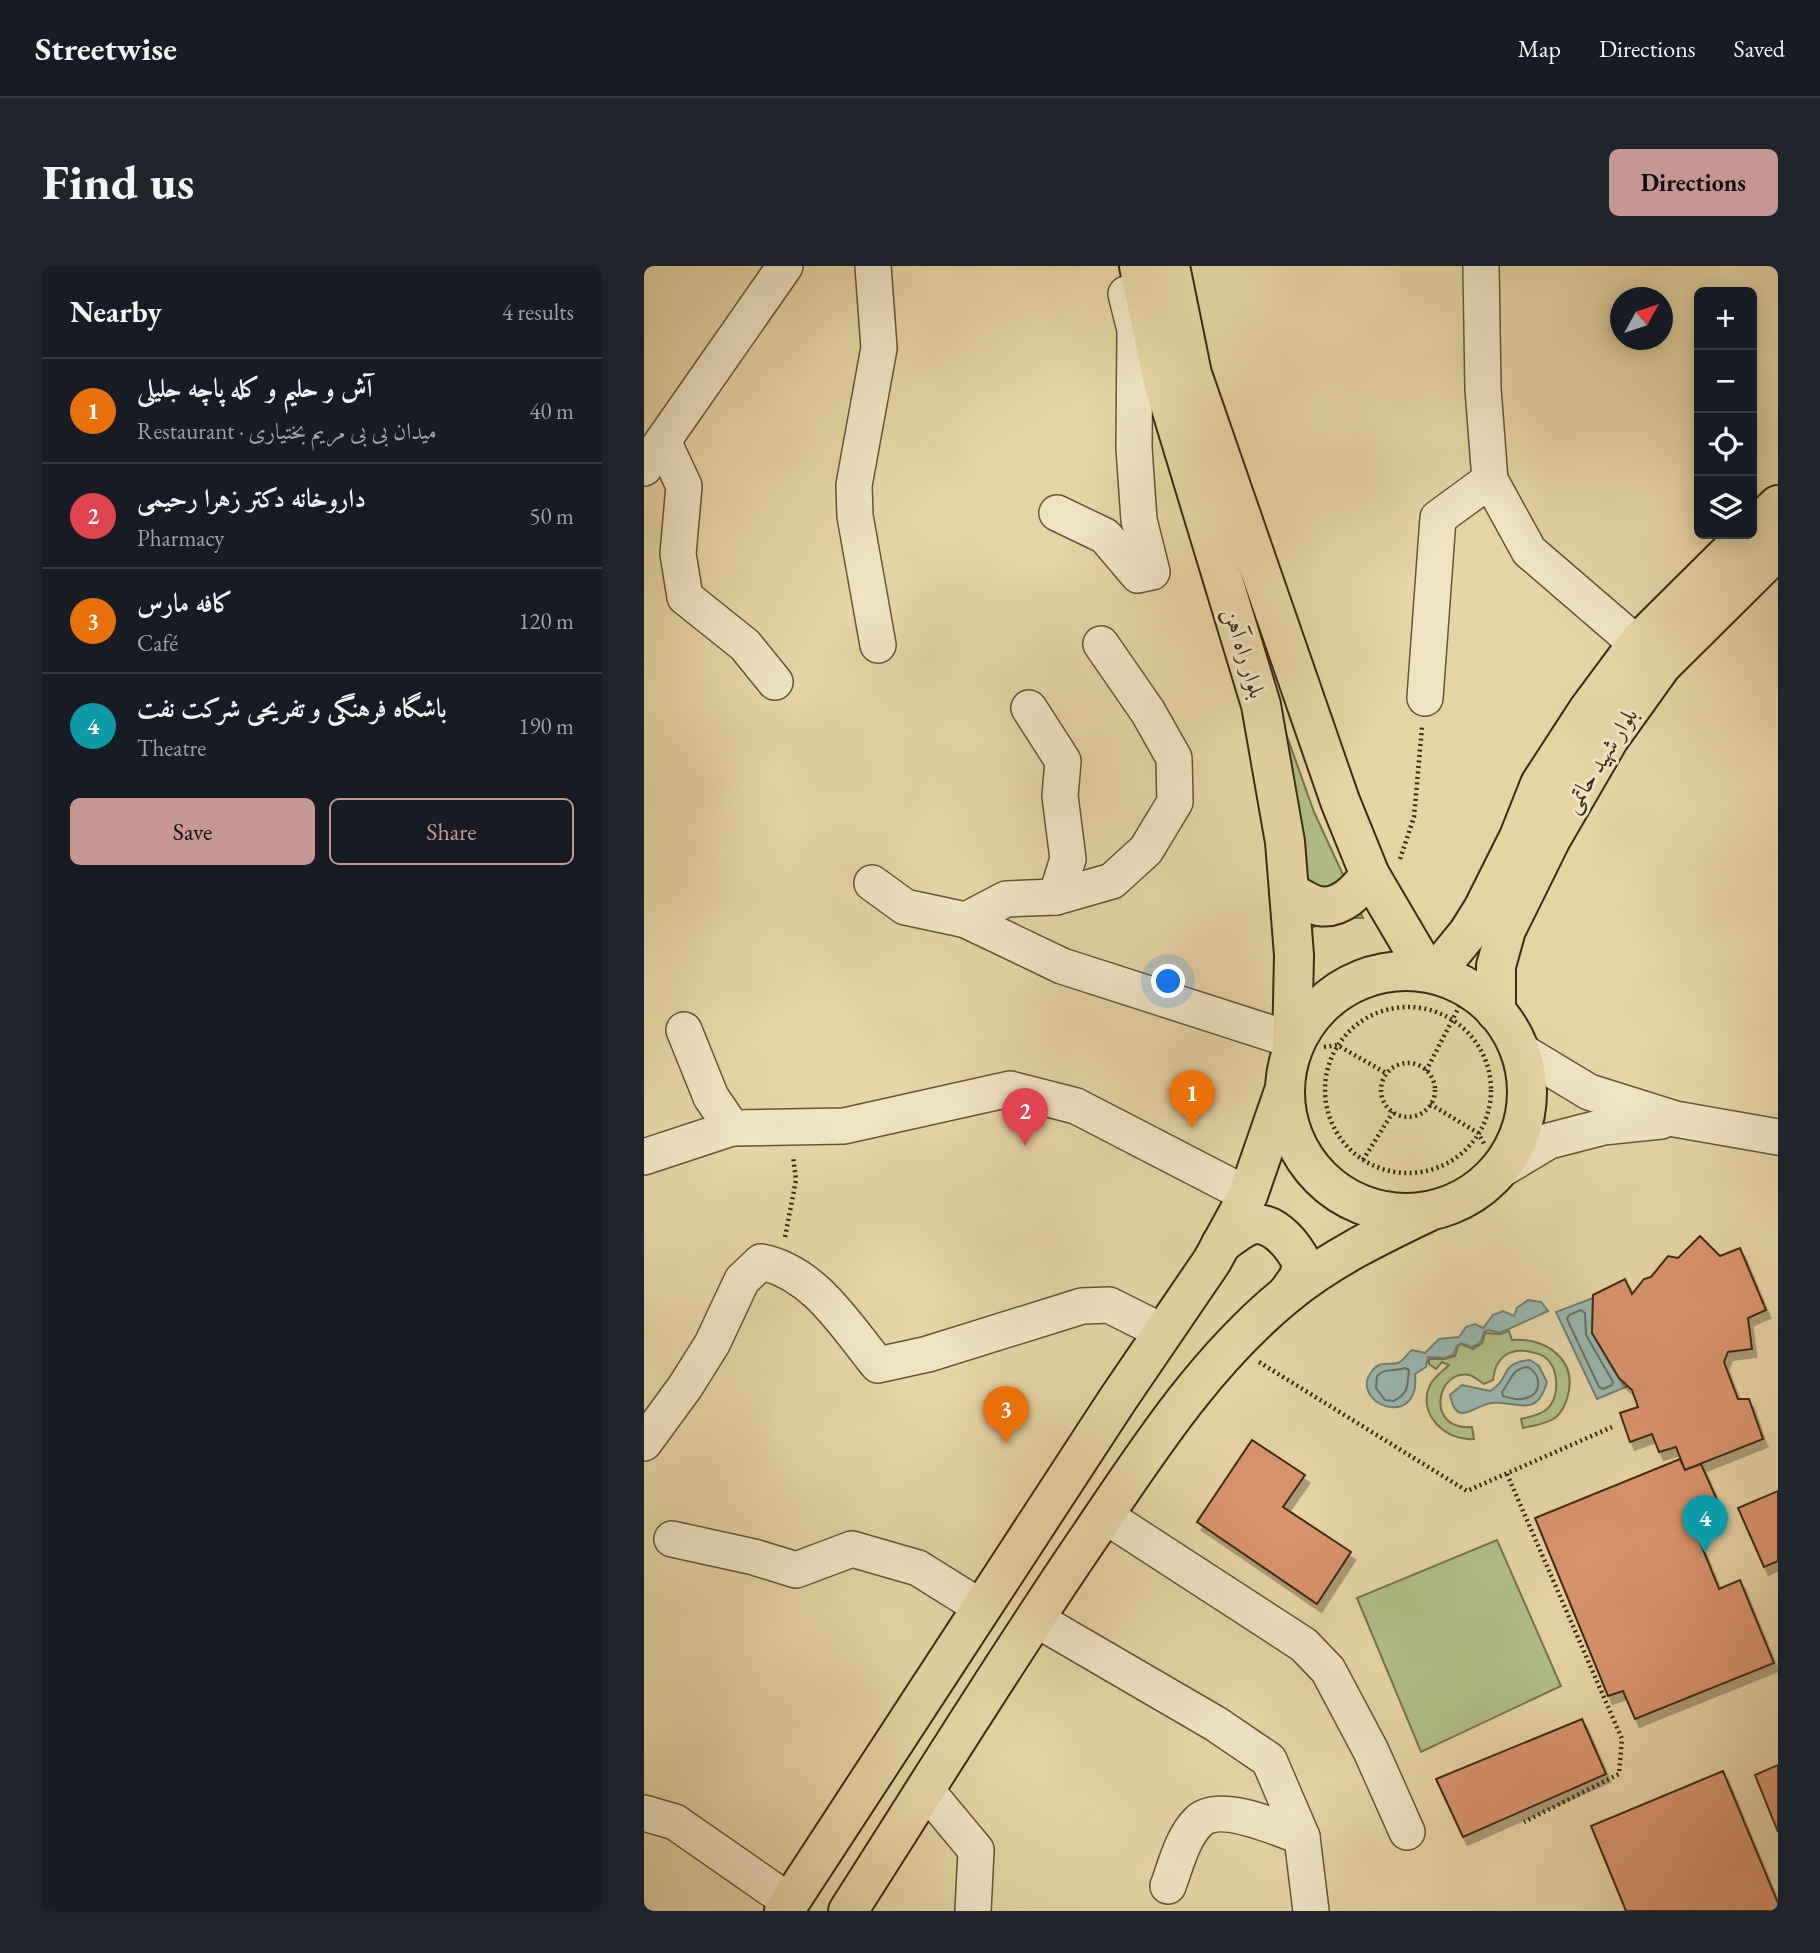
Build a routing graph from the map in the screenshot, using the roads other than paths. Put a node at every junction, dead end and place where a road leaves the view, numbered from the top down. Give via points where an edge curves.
1 (785, 266) edge
2 (873, 266) edge
3 (1131, 266) edge
4 (1139, 266) edge
5 (1170, 266) edge
6 (1481, 266) edge
7 (653, 454) edge
8 (1490, 480) junction
9 (1778, 505) edge
10 (1057, 513) dead end
11 (1757, 525) edge
12 (1743, 539) edge
13 (1778, 550) edge
14 (1101, 644) dead end
15 (1637, 644) junction
16 (878, 645) dead end
17 (775, 682) dead end
18 (1424, 698) road end
19 (1029, 708) dead end
20 (872, 883) dead end
21 (1378, 887) junction
22 (1289, 892) junction
23 (1056, 897) junction
24 (967, 920) junction
25 (1456, 993) junction
26 (684, 1030) dead end
27 (1292, 1045) junction
28 (1521, 1051) junction
29 (1284, 1091) junction
30 (1675, 1119) junction
31 (732, 1128) junction
32 (1778, 1138) edge
33 (644, 1157) edge
34 (1499, 1171) junction
35 (1248, 1195) junction
36 (1428, 1212) junction
37 (1221, 1244) junction
38 (1287, 1294) junction
39 (1163, 1332) junction
40 (644, 1443) edge
41 (1104, 1515) junction
42 (672, 1539) dead end
43 (982, 1608) junction
44 (1034, 1618) junction
45 (926, 1790) junction
46 (644, 1813) edge
47 (1407, 1832) dead end
48 (1302, 1837) junction
49 (1168, 1886) dead end
50 (787, 1907) edge
51 (848, 1911) edge
52 (973, 1911) edge
53 (1311, 1911) edge

1 - 7 street
2 - 16 street via 879,348 854,485 855,516
3 - 10 street via 1121,275 1135,330 1139,520 1152,572 1138,575 1105,536
4 - 22 main road, بلوار راه آهن via 1162,379 1261,705
5 - 21 main road, بلوار راه آهن via 1192,374 1340,801
6 - 8 street
7 - 17 street via 684,486 678,554 685,597 746,645
8 - 15 street via 1529,551
8 - 18 street via 1438,518
9 - 11 main road
12 - 15 main road, بلوار شهید حاتمی
13 - 25 main road, بلوار شهید حاتمی via 1662,665 1609,739 1551,839 1506,930 1496,966
14 - 23 street via 1174,758 1175,802 1146,850 1112,881
15 - 25 main road, بلوار شهید حاتمی via 1541,784 1519,837 1468,933
19 - 23 street via 1063,761 1060,796 1068,859
20 - 24 street via 905,907
21 - 22 main road via 1335,905 1319,906
21 - 25 main road, بلوار راه آهن
22 - 27 main road, بلوار راه آهن via 1294,955
23 - 24 street via 1006,899
24 - 27 street via 1062,966
25 - 27 main road via 1385,972 1345,986 1313,1013
25 - 28 main road, بلوار راه آهن via 1508,1025
26 - 31 street via 711,1097
27 - 29 main road
28 - 30 street via 1589,1092
28 - 34 main road, بلوار راه آهن via 1528,1092 1520,1134
29 - 35 main road
29 - 36 main road via 1289,1127 1305,1158 1328,1185 1359,1204 1392,1213
30 - 32 street
30 - 34 street via 1603,1127 1549,1141
31 - 33 street
31 - 35 street via 844,1126 1010,1089 1076,1106
34 - 36 main road via 1467,1198
35 - 37 main road
36 - 38 main road via 1349,1251
37 - 38 main road via 1257,1224 1276,1231 1295,1248 1302,1264
37 - 39 main road
38 - 41 main road via 1231,1345 1169,1420
39 - 40 street via 1109,1306 1082,1306 929,1354 878,1365 822,1296 779,1266 761,1262 742,1280 712,1345
39 - 43 main road
41 - 44 main road
41 - 47 street via 1304,1645 1328,1670
42 - 43 street via 796,1570 852,1549 918,1568
43 - 50 main road
44 - 45 main road
44 - 48 street via 1269,1760
45 - 51 main road
45 - 52 street via 976,1850
46 - 50 street via 675,1822
48 - 49 street via 1220,1813 1199,1820
48 - 53 street

